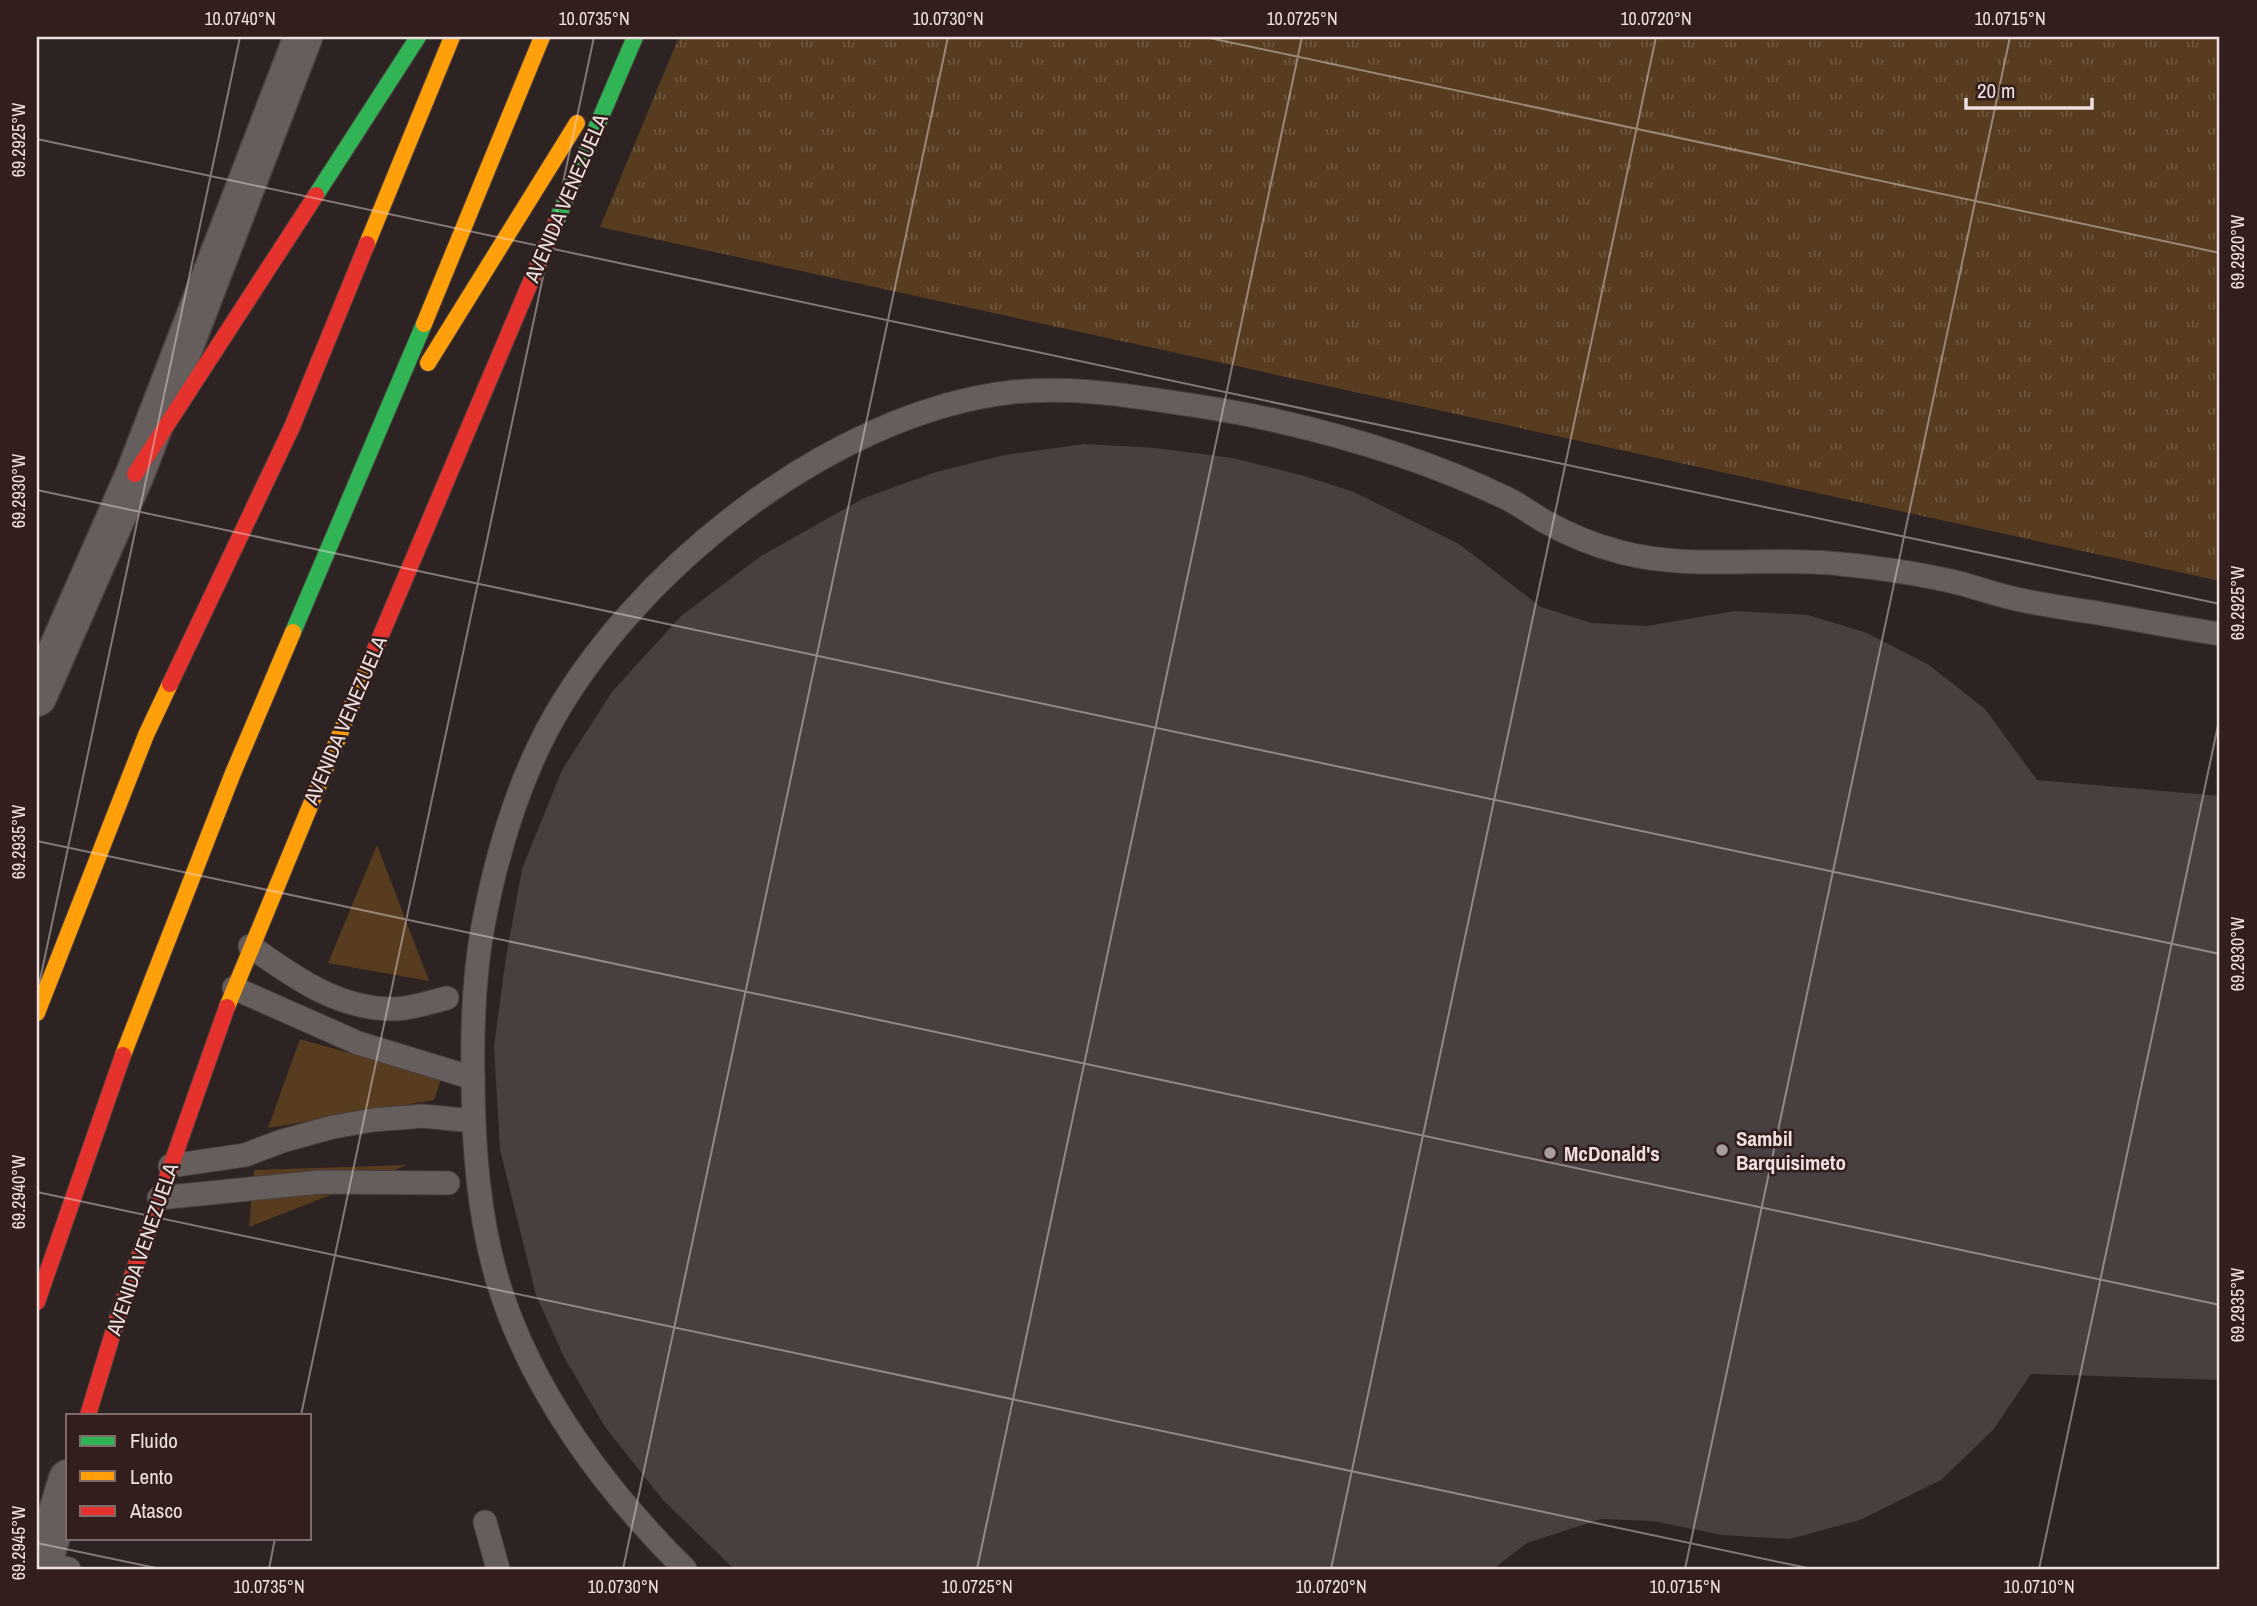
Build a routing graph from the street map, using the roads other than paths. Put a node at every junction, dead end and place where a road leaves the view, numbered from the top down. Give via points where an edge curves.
1 (418, 37) edge
2 (452, 37) edge
3 (542, 37) edge
4 (633, 37) edge
5 (295, 39) edge
6 (369, 457) junction
7 (135, 474) junction
8 (2220, 634) edge
9 (37, 697) edge
10 (250, 946) junction
11 (234, 988) junction
12 (447, 998) dead end
13 (37, 1013) edge
14 (473, 1078) junction
15 (473, 1121) junction
16 (170, 1166) junction
17 (448, 1182) dead end
18 (159, 1198) junction
19 (37, 1302) edge
20 (88, 1414) edge
21 (66, 1489) edge
22 (485, 1522) dead end
23 (51, 1567) edge
24 (498, 1569) edge
25 (685, 1569) edge

1 - 7 street
2 - 13 street via 292,427 146,735
3 - 6 street
4 - 6 street
4 - 10 street, AVENIDA VENEZUELA
5 - 7 street
6 - 19 street via 233,773 125,1050
7 - 9 street
8 - 14 lane via 2018,600 1896,570 1775,560 1684,562 1621,553 1583,540 1455,476 1394,454 1214,408 1104,392 1055,390 1012,392 949,404 887,424 829,453 722,527 641,602 571,689 528,770 493,874 475,982
10 - 11 street, AVENIDA VENEZUELA
10 - 12 lane via 306,985 356,1006 396,1009
11 - 14 lane via 358,1043
11 - 16 street, AVENIDA VENEZUELA
14 - 15 lane
15 - 16 lane via 423,1116 373,1120 333,1127 245,1155
15 - 25 lane via 483,1215 498,1281 536,1371 610,1489
16 - 18 street, AVENIDA VENEZUELA
17 - 18 lane via 320,1182
18 - 20 street, AVENIDA VENEZUELA
21 - 23 street
22 - 24 lane

